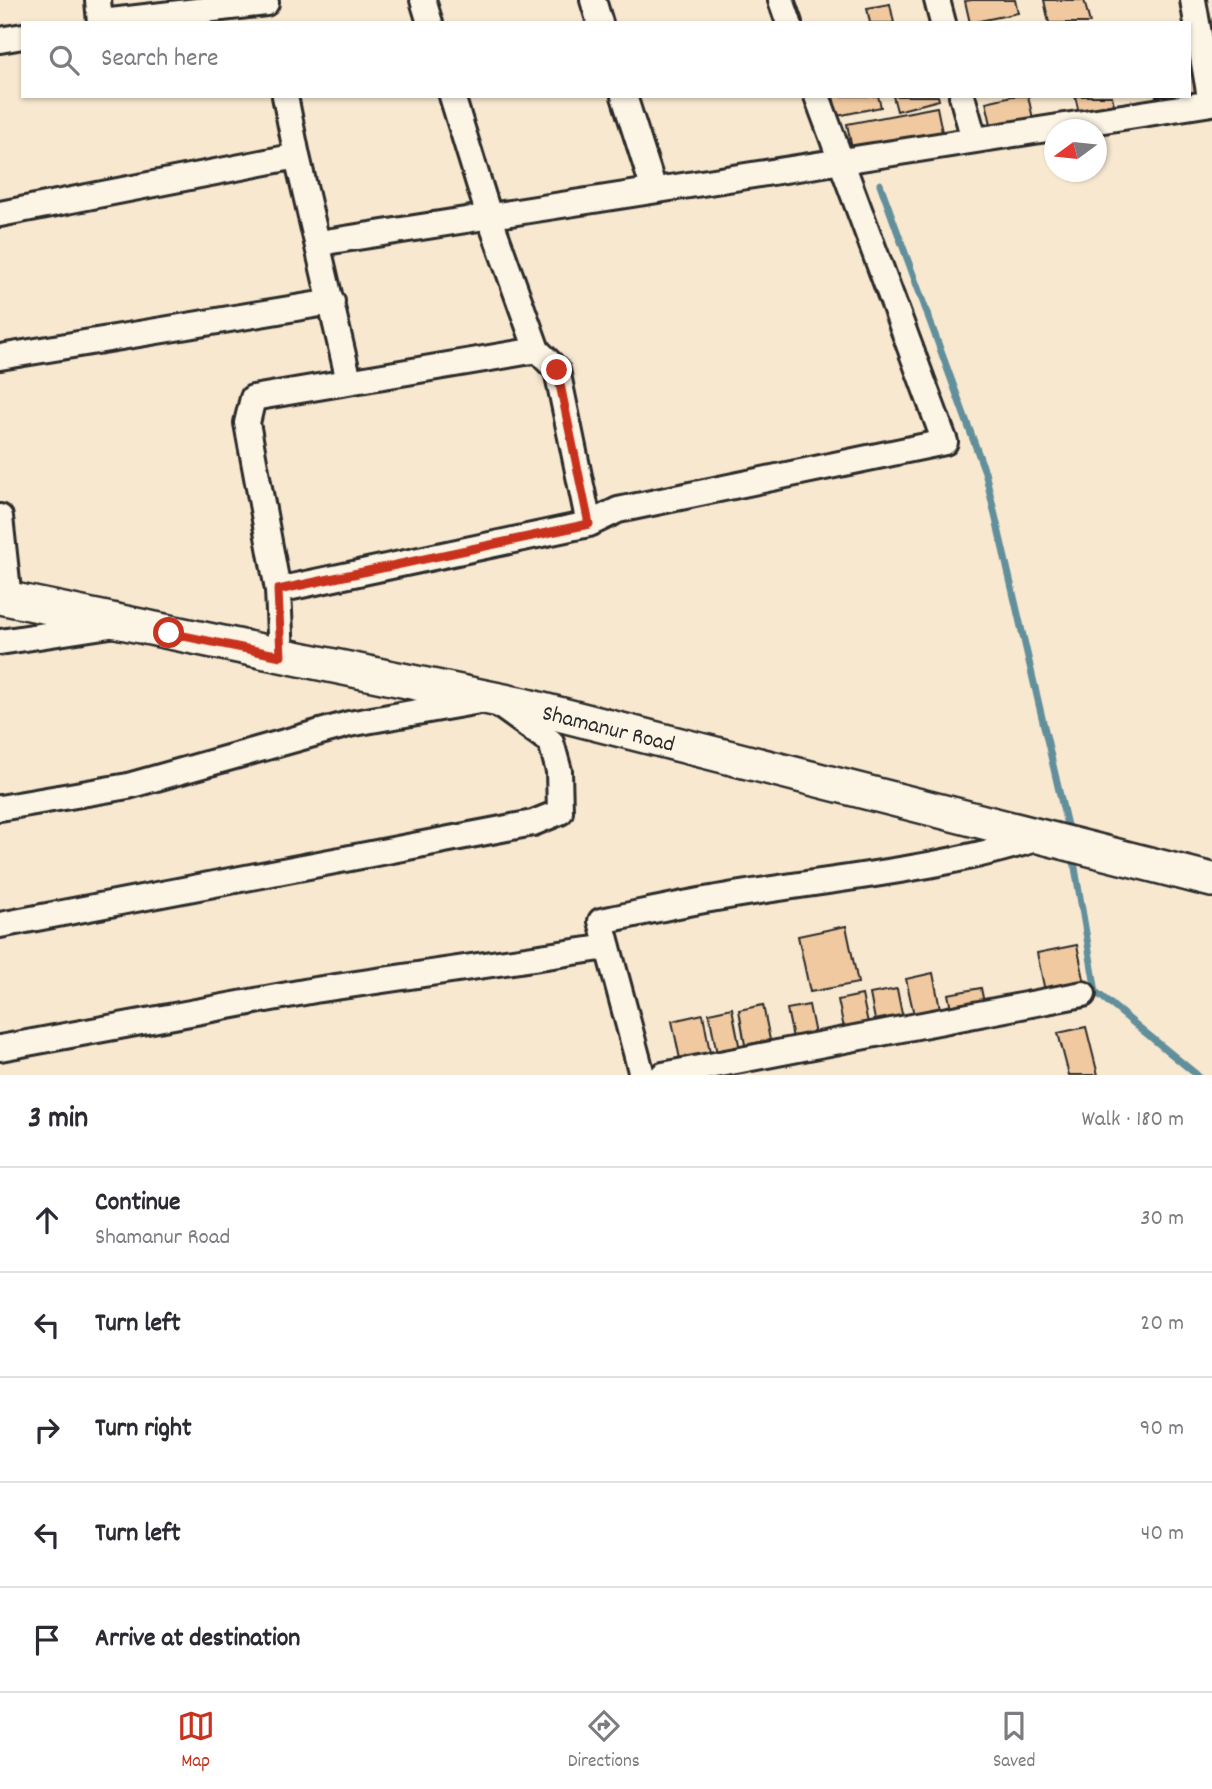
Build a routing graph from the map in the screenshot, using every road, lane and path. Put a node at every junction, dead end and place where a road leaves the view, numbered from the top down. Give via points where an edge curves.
1 (98, 0) edge
2 (423, 0) edge
3 (593, 0) edge
4 (781, 0) edge
5 (937, 0) edge
6 (1193, 0) edge
7 (267, 9) edge
8 (101, 21) edge
9 (125, 21) edge
10 (429, 21) edge
11 (599, 21) edge
12 (788, 21) edge
13 (942, 21) edge
14 (21, 36) edge
15 (0, 40) edge
16 (285, 98) edge
17 (453, 98) edge
18 (625, 98) edge
19 (818, 98) edge
20 (963, 98) edge
21 (1211, 103) edge
22 (974, 139) junction
23 (297, 156) junction
24 (841, 160) junction
25 (654, 190) junction
26 (0, 214) edge
27 (489, 216) junction
28 (319, 243) junction
29 (332, 302) junction
30 (537, 350) junction
31 (0, 357) edge
32 (349, 382) junction
33 (0, 517) edge
34 (589, 524) junction
35 (278, 590) junction
36 (5, 598) edge
37 (127, 622) junction
38 (0, 642) edge
39 (281, 656) junction
40 (491, 699) junction
41 (0, 808) edge
42 (1060, 842) junction
43 (1212, 880) edge
44 (0, 925) edge
45 (607, 947) junction
46 (1083, 994) dead end
47 (0, 1048) edge
48 (642, 1075) edge
49 (663, 1075) edge

1 - 8 street
2 - 10 street
3 - 11 street
4 - 12 street
5 - 13 street
6 - 21 street
7 - 9 street
14 - 15 street
16 - 23 street
17 - 27 street
18 - 25 street
19 - 24 street
20 - 22 street
21 - 22 street
22 - 24 street
23 - 26 street
23 - 28 street
24 - 25 street
24 - 34 street via 945,442 618,510
25 - 27 street
27 - 28 street
27 - 30 street
28 - 29 street
29 - 31 street
29 - 32 street
30 - 32 street
30 - 34 street via 557,370
32 - 35 street via 253,398 247,422
33 - 36 street
34 - 35 street
35 - 39 street
36 - 37 main road, Shamanur Road
37 - 38 street
37 - 39 main road, Shamanur Road
39 - 40 main road, Shamanur Road
40 - 41 street via 349,724 128,786
40 - 42 main road, Shamanur Road
40 - 44 street via 551,742 559,771 560,812 533,823
42 - 43 main road, Shamanur Road
42 - 45 street via 711,898 601,921
45 - 47 street via 315,990
45 - 48 street
46 - 49 street

